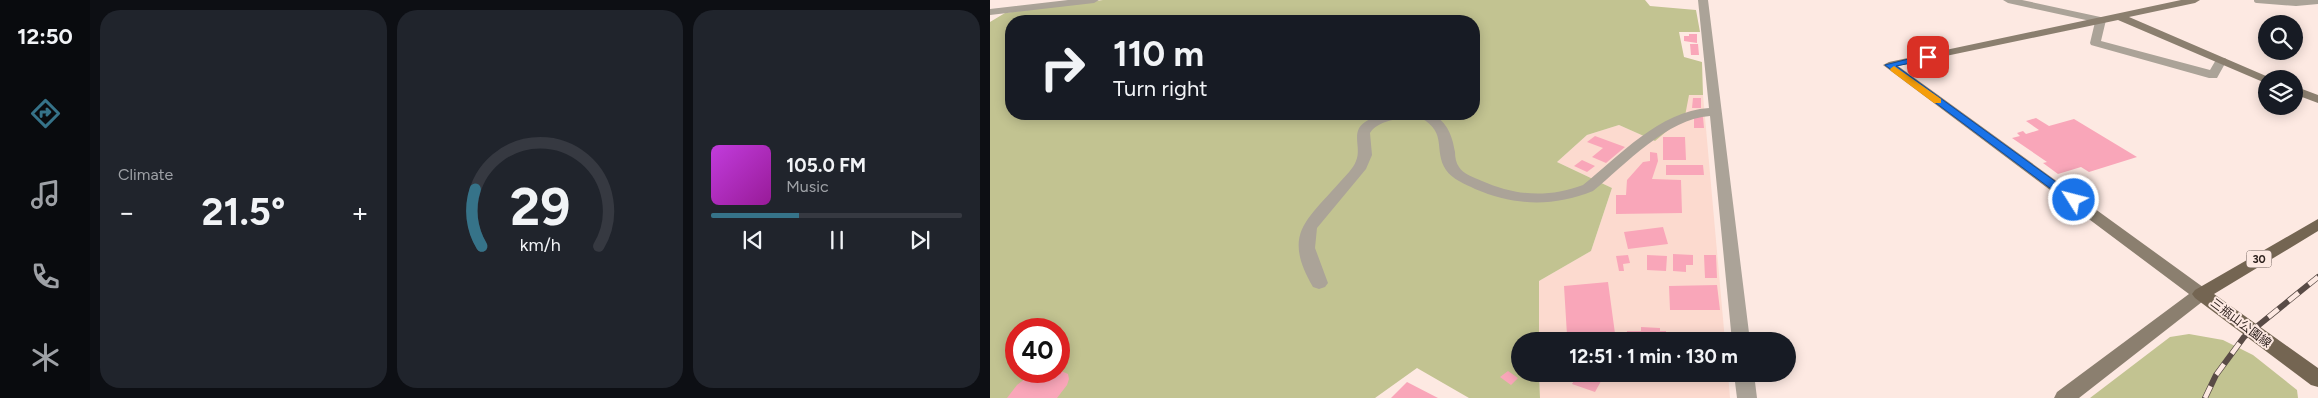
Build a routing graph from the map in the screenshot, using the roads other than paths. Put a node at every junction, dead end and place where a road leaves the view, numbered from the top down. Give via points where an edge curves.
1 (1094, 0) edge
2 (1703, 0) edge
3 (2008, 0) edge
4 (2196, 0) edge
5 (2257, 0) edge
6 (2318, 1) edge
7 (990, 12) edge
8 (2118, 16) junction
9 (2101, 20) junction
10 (2221, 60) junction
11 (2258, 75) edge
12 (2303, 93) edge
13 (2318, 99) edge
14 (1715, 112) junction
15 (1380, 120) edge
16 (1433, 120) edge
17 (2318, 224) edge
18 (1319, 283) dead end
19 (2201, 294) junction
20 (1740, 332) edge
21 (2318, 378) edge
22 (1745, 382) edge
23 (1747, 398) edge
24 (2064, 398) edge

1 - 7 street
2 - 14 street
3 - 9 street
4 - 8 street
5 - 6 lane
8 - 9 street
8 - 10 street
9 - 10 street via 2095,43 2213,75
9 - 19 street via 1889,65
10 - 11 street
12 - 13 street
14 - 16 street via 1694,113 1664,126 1588,188 1575,194 1538,200 1513,198 1490,191 1461,176 1452,168 1441,127
14 - 20 street
15 - 18 street via 1368,125 1364,131 1365,159 1359,169 1309,227 1305,237 1305,248
17 - 19 main road, 三瓶山公園線 / 30
19 - 21 main road, 三瓶山公園線
19 - 24 street
22 - 23 street

